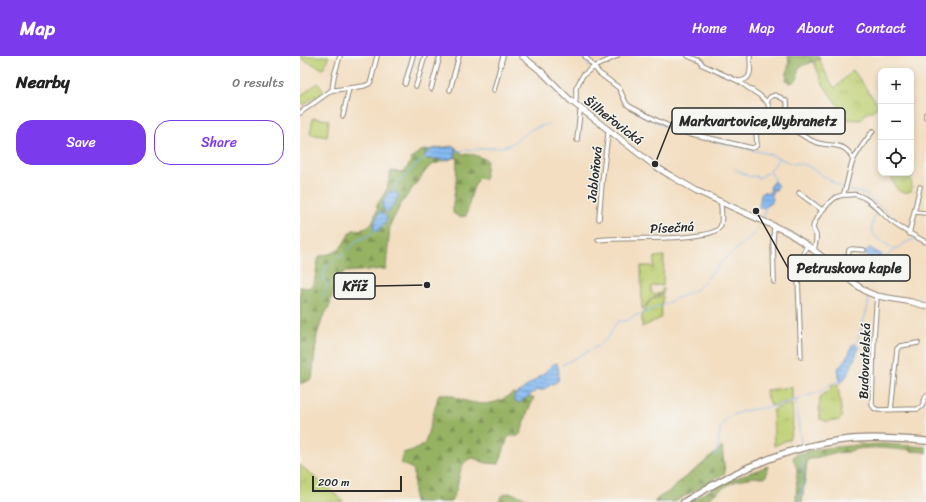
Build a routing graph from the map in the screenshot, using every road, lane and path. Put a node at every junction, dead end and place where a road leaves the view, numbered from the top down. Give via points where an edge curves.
1 (340, 56) edge
2 (377, 56) edge
3 (413, 56) edge
4 (425, 56) edge
5 (440, 56) edge
6 (459, 56) edge
7 (503, 56) edge
8 (522, 56) edge
9 (585, 56) edge
10 (617, 56) edge
11 (688, 56) edge
12 (750, 56) edge
13 (594, 67) junction
14 (738, 81) junction
15 (405, 84) dead end
16 (416, 86) dead end
17 (349, 88) junction
18 (430, 89) dead end
19 (332, 90) junction
20 (450, 90) dead end
21 (494, 90) dead end
22 (767, 102) junction
23 (575, 104) junction
24 (582, 109) junction
25 (300, 113) edge
26 (926, 114) edge
27 (343, 116) dead end
28 (926, 117) edge
29 (610, 131) junction
30 (873, 131) dead end
31 (576, 140) dead end
32 (853, 161) junction
33 (920, 187) dead end
34 (799, 193) dead end
35 (843, 195) junction
36 (721, 202) junction
37 (822, 210) junction
38 (914, 212) junction
39 (926, 213) edge
40 (599, 219) dead end
41 (774, 226) junction
42 (909, 234) junction
43 (598, 240) dead end
44 (926, 242) edge
45 (807, 245) junction
46 (814, 250) junction
47 (864, 250) dead end
48 (845, 276) junction
49 (774, 282) dead end
50 (876, 296) junction
51 (926, 306) edge
52 (918, 343) dead end
53 (801, 357) dead end
54 (926, 396) edge
55 (891, 410) junction
56 (926, 441) edge
57 (684, 502) edge

1 - 19 street
2 - 17 street via 369,84
3 - 15 street
4 - 16 street
5 - 18 street
6 - 20 street
7 - 21 street
8 - 23 street, Šilheřovická
9 - 13 street
10 - 13 street
11 - 14 street
12 - 14 street via 750,76 745,81
13 - 22 street via 619,88 629,106 670,128 752,148 756,145 756,132 768,126
13 - 23 street via 583,75 576,88
14 - 22 street
17 - 19 street
17 - 27 street
19 - 25 street
22 - 32 street via 775,95 786,99 788,103 785,120 792,128 817,143 840,146 849,152
23 - 24 street, Šilheřovická
24 - 29 street, Šilheřovická
24 - 31 street
26 - 28 street
29 - 36 street, Šilheřovická via 655,166 696,191
29 - 40 street, Jabloňová
30 - 32 street
32 - 35 street
33 - 38 street
34 - 37 street
35 - 37 street via 833,198
35 - 42 street via 859,195
36 - 41 street, Šilheřovická
36 - 43 street, Písečná via 721,223 717,231 697,236
37 - 46 street via 814,224
38 - 39 street
38 - 42 street
41 - 45 street, Šilheřovická
41 - 49 street
42 - 44 street
45 - 46 street, Šilheřovická
45 - 53 street via 798,277
46 - 48 street, Šilheřovická
47 - 48 street via 849,250
48 - 50 street, Šilheřovická
50 - 51 street, Šilheřovická
50 - 55 street, Budovatelská via 872,406 878,410
52 - 55 street via 902,345 897,349
54 - 55 street, Budovatelská via 918,409
56 - 57 main road via 866,438 810,446 746,468

